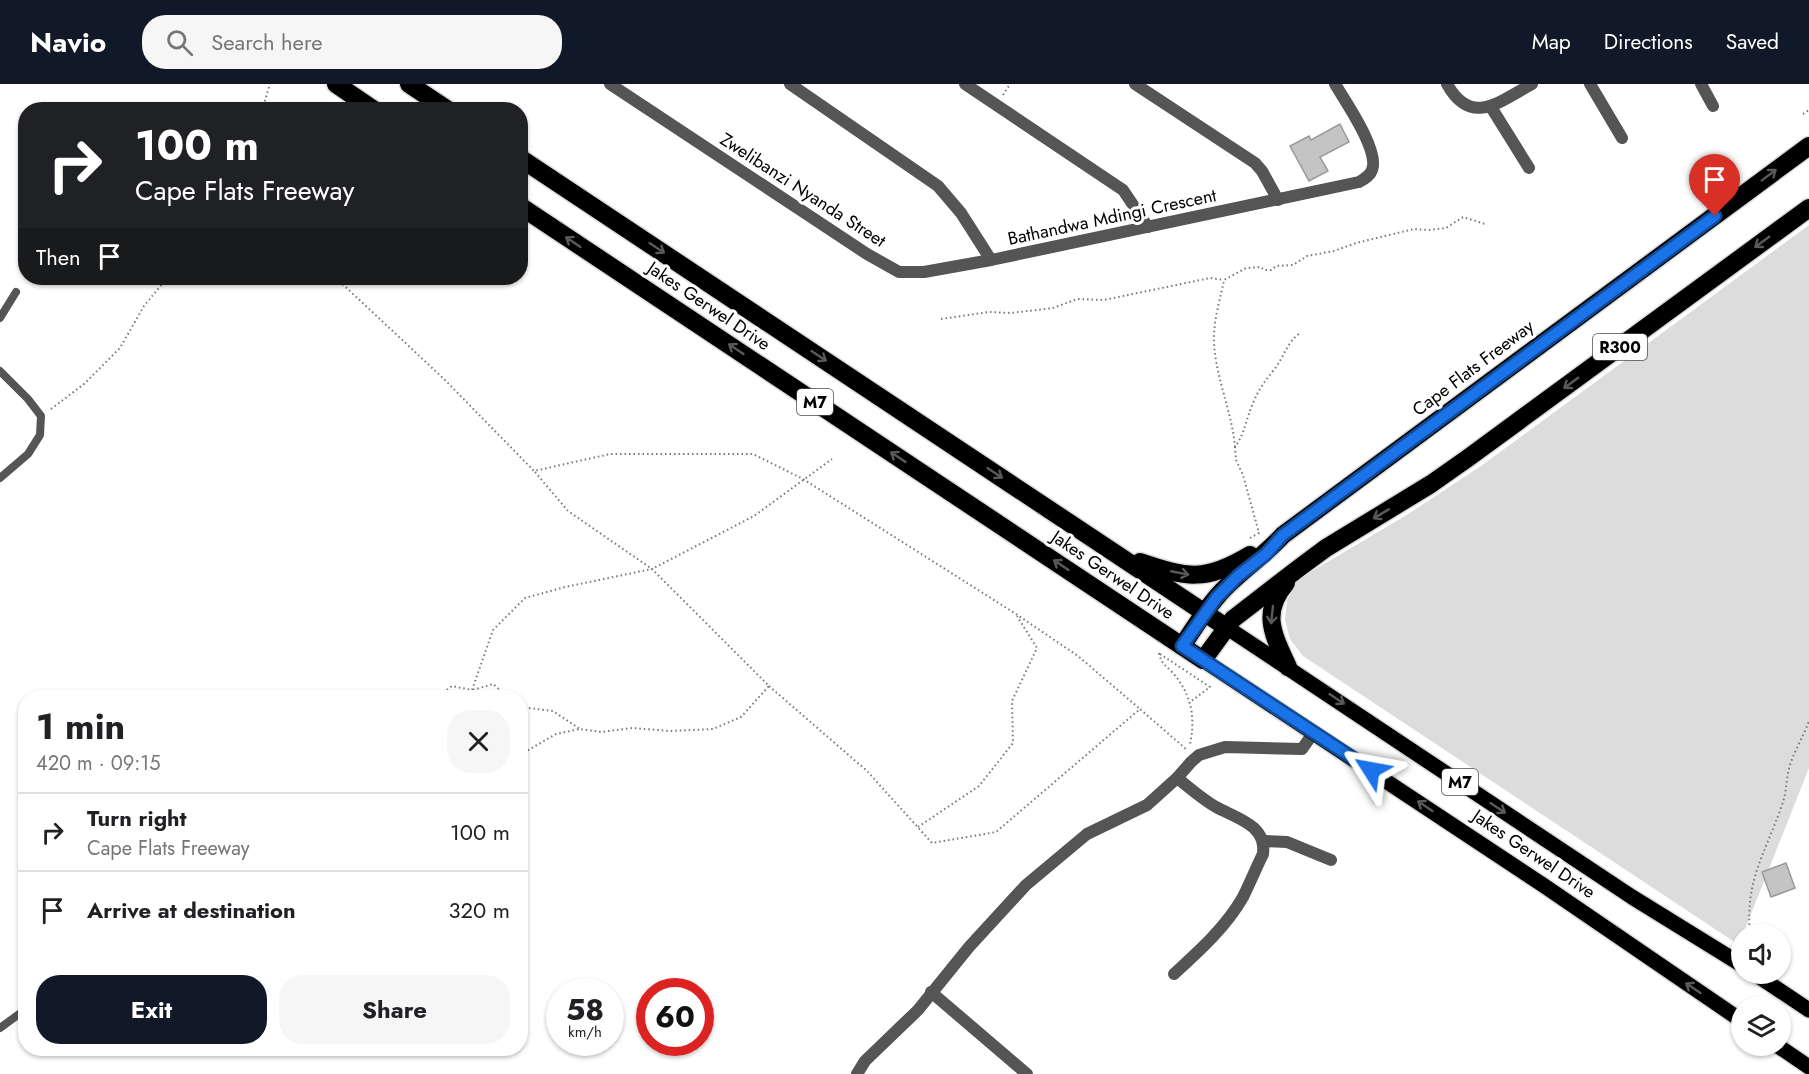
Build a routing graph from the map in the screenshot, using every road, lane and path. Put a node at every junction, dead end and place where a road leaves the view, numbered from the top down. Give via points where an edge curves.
1 (270, 84) edge
2 (336, 84) edge
3 (409, 84) edge
4 (610, 84) edge
5 (790, 84) edge
6 (965, 84) edge
7 (1135, 84) edge
8 (1335, 84) edge
9 (1447, 84) edge
10 (1532, 84) edge
11 (1590, 84) edge
12 (1701, 84) edge
13 (264, 102) edge
14 (362, 102) edge
15 (436, 102) edge
16 (1491, 106) junction
17 (1713, 106) dead end
18 (1809, 110) edge
19 (1803, 114) dead end
20 (1622, 138) dead end
21 (1809, 146) edge
22 (528, 163) edge
23 (1529, 168) dead end
24 (1278, 200) junction
25 (1809, 208) edge
26 (528, 212) edge
27 (1485, 224) dead end
28 (1148, 227) junction
29 (991, 260) junction
30 (1224, 280) junction
31 (161, 285) edge
32 (343, 285) edge
33 (16, 292) dead end
34 (0, 318) edge
35 (941, 319) dead end
36 (1300, 333) dead end
37 (0, 371) edge
38 (41, 416) junction
39 (1235, 447) junction
40 (832, 459) dead end
41 (534, 471) junction
42 (0, 478) edge
43 (802, 479) junction
44 (1283, 535) junction
45 (1249, 538) dead end
46 (1124, 558) junction
47 (1299, 568) junction
48 (651, 569) junction
49 (1205, 613) junction
50 (1016, 614) junction
51 (1226, 627) junction
52 (1182, 646) junction
53 (1203, 660) junction
54 (1288, 667) junction
55 (769, 686) junction
56 (447, 690) edge
57 (472, 690) junction
58 (500, 690) edge
59 (1190, 702) junction
60 (528, 708) edge
61 (1140, 709) junction
62 (1809, 721) edge
63 (580, 729) junction
64 (1314, 732) junction
65 (528, 750) edge
66 (1177, 778) junction
67 (918, 827) junction
68 (1263, 841) junction
69 (1331, 860) dead end
70 (1749, 924) edge
71 (1731, 958) edge
72 (1174, 974) dead end
73 (1770, 984) edge
74 (931, 992) junction
75 (1809, 1010) edge
76 (1731, 1013) edge
77 (18, 1015) edge
78 (0, 1028) edge
79 (1791, 1055) edge
80 (1809, 1067) edge
81 (857, 1074) edge
82 (1027, 1074) edge

1 - 13 path
2 - 14 highway
3 - 15 highway
4 - 29 street, Zwelibanzi Nyanda Street via 891,269 924,272
5 - 29 street, Bathandwa Mdingi Crescent via 938,186
6 - 28 street via 1123,190
7 - 24 street via 1255,163
8 - 24 street, Bathandwa Mdingi Crescent via 1369,145 1374,162 1372,171 1359,182
9 - 16 street via 1459,101 1470,107
10 - 16 street
11 - 20 street
12 - 17 street
16 - 23 street
18 - 19 path
44 -> 21 highway, Cape Flats Freeway / R300
22 -> 46 highway, Jakes Gerwel Drive / M7
24 - 28 street, Bathandwa Mdingi Crescent
25 -> 47 highway, R300 via 1468,458
52 -> 26 highway, Jakes Gerwel Drive / M7
27 - 30 path via 1464,217 1446,228 1414,229 1307,256 1293,265 1271,270 1246,268
28 - 29 street, Bathandwa Mdingi Crescent
30 - 35 path via 1210,278 1104,300 1077,298 1053,309
30 - 39 path via 1214,342
31 - 38 path via 120,348 84,384
32 - 41 path
33 - 34 lane
36 - 39 path via 1260,386 1243,436
37 - 38 lane
38 - 42 lane via 40,435 28,454
39 - 45 path via 1259,533
40 - 43 path
41 - 43 path via 610,454 753,454
41 - 48 path via 568,511
43 - 48 path via 754,516
43 - 50 path
46 -> 44 highway via 1176,573 1202,575 1233,565
44 - 49 highway, Cape Flats Freeway / R300 via 1227,586
46 - 49 highway, Jakes Gerwel Drive / M7
47 - 51 highway, R300
47 -> 54 highway via 1276,597 1270,619
48 - 55 path
48 - 57 path via 525,598 493,630
49 - 51 highway, Jakes Gerwel Drive / M7
49 - 52 highway, Cape Flats Freeway / R300
50 - 61 path via 1078,656
50 - 67 path via 1037,648 1012,701 1013,743 979,786
51 - 53 highway, R300
51 - 54 main road, Jakes Gerwel Drive / M7
52 - 53 highway, Jakes Gerwel Drive / M7
53 - 64 main road, Jakes Gerwel Drive / M7
54 -> 71 main road, Jakes Gerwel Drive / M7
55 - 63 path via 741,717 713,729
55 - 67 path via 867,771
56 - 57 path via 453,686
57 - 58 path via 493,684
59 - 59 path via 1210,687 1158,653 1161,662 1184,687
59 - 61 path via 1192,734 1188,752
60 - 63 path via 553,711
61 - 67 path via 996,832 932,843
62 - 70 path via 1750,889
63 - 65 path via 556,734
64 - 66 street via 1302,749 1225,747 1199,755
76 -> 64 main road, Jakes Gerwel Drive / M7
66 - 68 street via 1217,808 1250,824
66 - 74 street via 1147,805 1087,834 1033,879
68 - 69 street via 1287,842
68 - 72 street via 1263,854 1242,898 1224,924
73 - 75 main road
74 - 81 street
74 - 82 street
77 - 78 lane
79 - 80 main road

